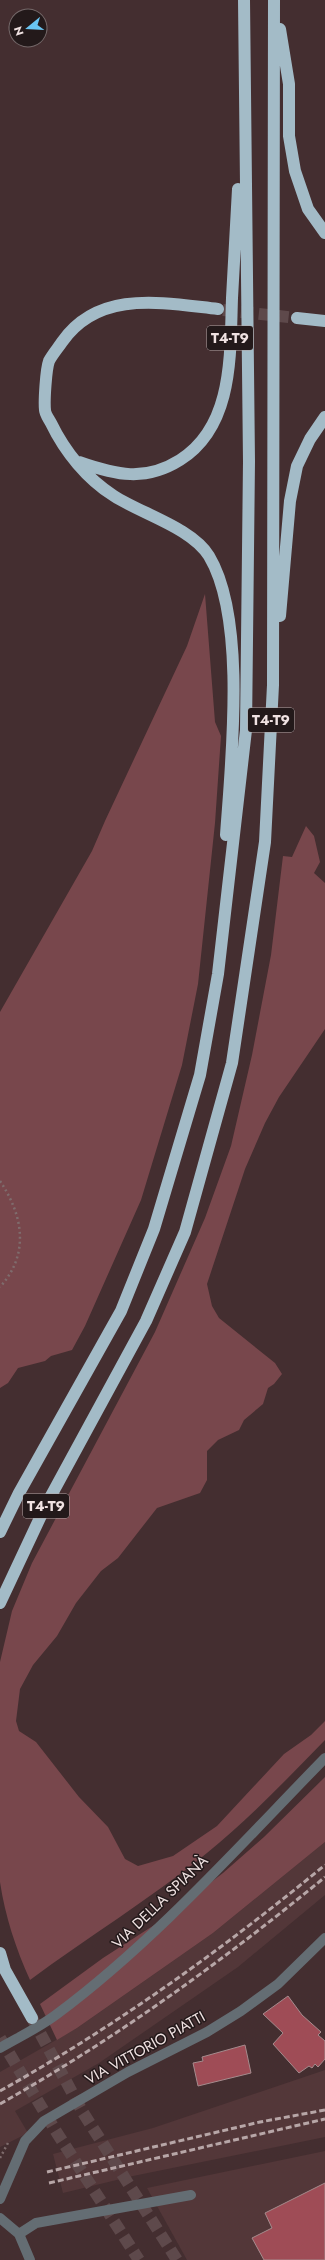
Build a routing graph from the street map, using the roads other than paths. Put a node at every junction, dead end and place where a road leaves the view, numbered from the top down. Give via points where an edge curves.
1 (244, 0) edge
2 (275, 0) edge
3 (244, 88) junction
4 (325, 233) edge
5 (218, 309) tunnel mouth
6 (297, 318) tunnel mouth
7 (325, 321) edge
8 (325, 417) edge
9 (72, 460) junction
10 (273, 685) junction
11 (218, 974) junction
12 (0, 1532) edge
13 (0, 1603) edge
14 (325, 1758) edge
15 (325, 1938) edge
16 (0, 1954) edge
17 (32, 2018) tunnel mouth
18 (0, 2048) edge
19 (191, 2195) dead end
20 (0, 2199) edge
21 (0, 2218) edge
22 (19, 2234) junction
23 (30, 2260) edge

1 - 3 highway, T4-T9
2 - 4 highway, T4-T9 via 288,84 289,136 295,171 308,209
2 - 10 highway, T4-T9
3 - 9 highway, T4-T9 via 229,363 218,413 204,439 190,453 166,469 134,476 105,471
3 - 11 highway, T4-T9 via 249,461 246,730
5 - 9 highway, T4-T9 via 146,301 106,308 72,328 49,361 44,411
6 - 7 highway
8 - 10 highway, T4-T9 via 310,439 297,466 290,501
9 - 11 highway, T4-T9 via 113,495 188,535 209,555 224,589 231,638 233,724
10 - 13 highway, T4-T9 via 265,842 232,1063 185,1232 146,1321 50,1499
11 - 12 highway, T4-T9 via 200,1075 154,1229 121,1311 19,1493
14 - 18 street, VIA DELLA SPIANÀ via 177,1908 122,1959 57,2014
15 - 20 street, VIA VITTORIO PIATTI via 278,1984 241,2011 128,2072 44,2122 25,2141
16 - 17 highway via 5,1970
19 - 22 street via 36,2222
21 - 22 street
22 - 23 street

